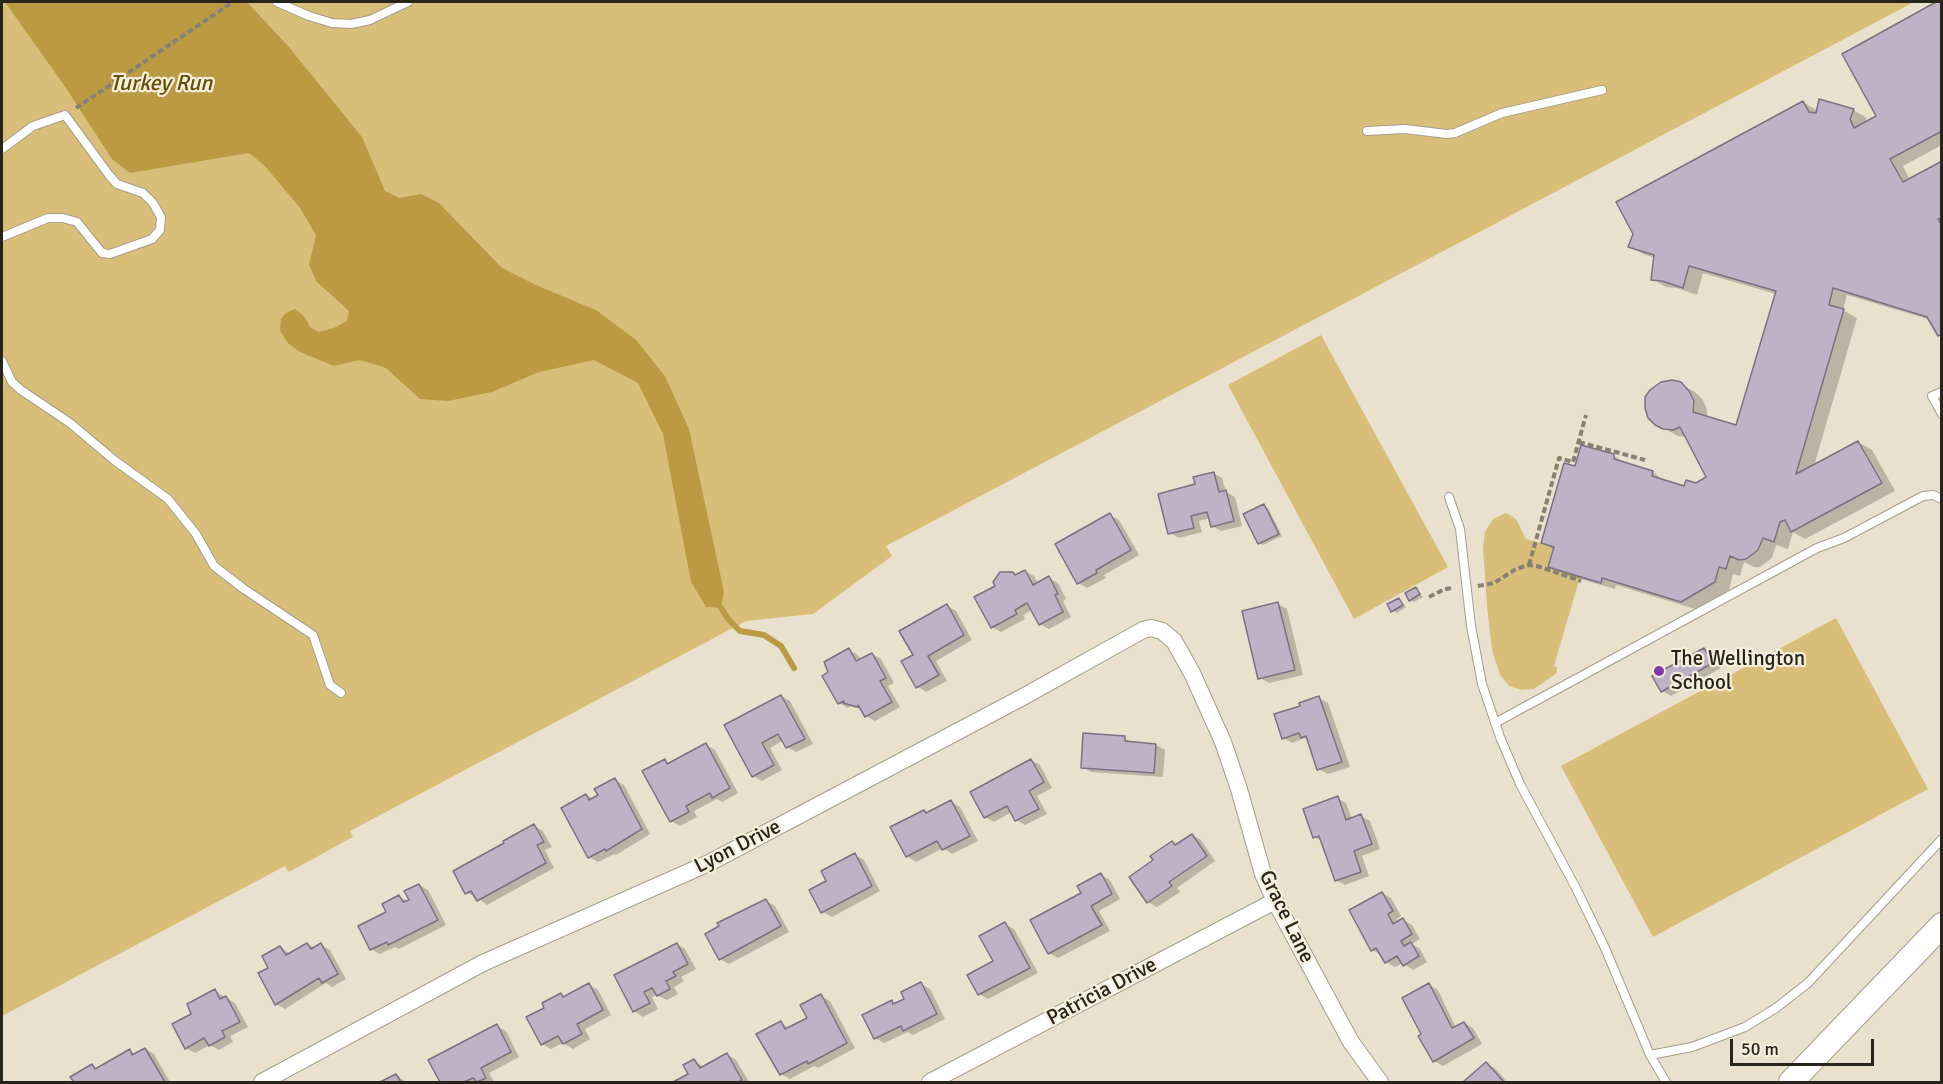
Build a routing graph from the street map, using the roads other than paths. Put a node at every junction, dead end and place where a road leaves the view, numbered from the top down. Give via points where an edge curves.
1 (277, 2) edge
2 (408, 2) edge
3 (1602, 90) dead end
4 (1367, 131) dead end
5 (2, 149) edge
6 (2, 237) edge
7 (2, 361) edge
8 (1941, 392) edge
9 (1941, 414) edge
10 (1449, 496) dead end
11 (1941, 499) edge
12 (1192, 673) joint
13 (341, 693) dead end
14 (1496, 723) junction
15 (1941, 839) edge
16 (1275, 901) junction
17 (1941, 925) edge
18 (1650, 1055) junction
19 (262, 1083) edge
20 (930, 1083) edge
21 (1380, 1083) edge
22 (1666, 1083) edge
23 (1791, 1083) edge

1 - 2 lane via 332,23 351,24 370,20
3 - 4 lane via 1502,113 1455,133
5 - 6 lane via 33,126 65,115 117,184 143,193 161,217 160,230 152,239 110,254 102,253 77,222 63,218 48,218
7 - 13 lane via 6,373 21,390 168,499 196,534 214,566 313,635 330,685
8 - 9 lane via 1932,396
10 - 14 lane via 1460,529 1480,673
11 - 14 lane via 1923,496 1817,548
12 - 16 street, Grace Lane via 1223,742 1263,874
12 - 19 street, Lyon Drive via 1174,641 1162,631 1143,630 709,863 483,963
14 - 18 lane via 1520,784 1605,948
15 - 18 lane via 1808,983 1776,1008 1735,1031 1692,1047
16 - 20 street, Patricia Drive
16 - 21 street, Grace Lane via 1351,1042
17 - 23 main road
18 - 22 lane

